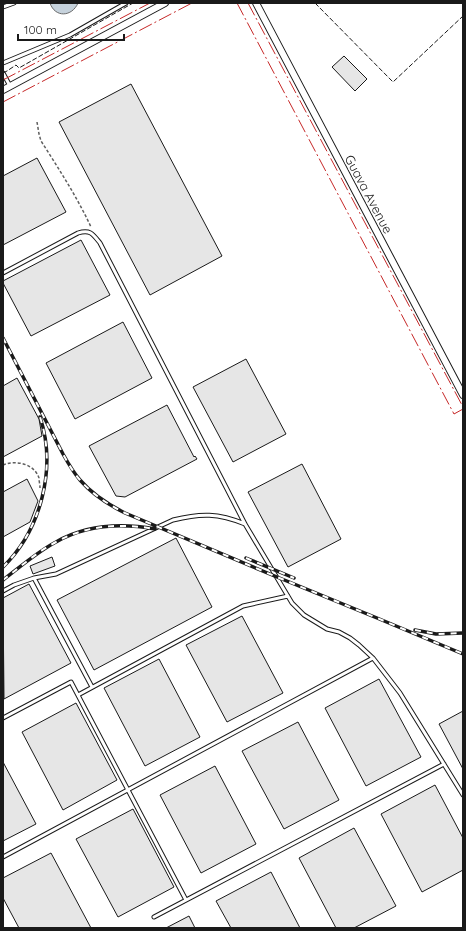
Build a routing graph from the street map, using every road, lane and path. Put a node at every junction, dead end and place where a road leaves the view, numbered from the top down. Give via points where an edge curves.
1 (14, 3) edge
2 (126, 3) edge
3 (165, 3) edge
4 (256, 3) edge
5 (3, 8) edge
6 (3, 63) edge
7 (3, 73) edge
8 (10, 86) junction
9 (3, 90) edge
10 (37, 122) dead end
11 (95, 236) junction
12 (3, 273) edge
13 (463, 395) edge
14 (3, 466) edge
15 (40, 488) dead end
16 (245, 524) junction
17 (34, 578) junction
18 (3, 586) edge
19 (4, 590) edge
20 (288, 596) junction
21 (373, 658) junction
22 (92, 687) junction
23 (78, 695) junction
24 (3, 718) edge
25 (444, 764) junction
26 (128, 790) junction
27 (463, 795) edge
28 (3, 857) edge
29 (186, 900) junction
30 (154, 917) dead end

1 - 5 lane
2 - 6 lane via 70,35
3 - 8 street
4 - 13 street, Guava Avenue
7 - 8 lane
8 - 9 street
10 - 11 path via 41,141 80,205
11 - 12 lane via 90,232 78,233
11 - 16 lane
14 - 15 path via 18,463 26,465 34,470
16 - 17 lane via 230,518 208,515 173,520 56,574
16 - 20 lane
17 - 19 lane
17 - 22 lane
18 - 19 lane
20 - 21 lane via 304,615 327,629 350,638
20 - 22 lane via 243,606
21 - 25 lane via 400,693
21 - 26 lane
22 - 23 lane
23 - 24 lane via 71,682
23 - 26 lane
25 - 27 lane
25 - 29 lane
26 - 28 lane
26 - 29 lane
29 - 30 lane

